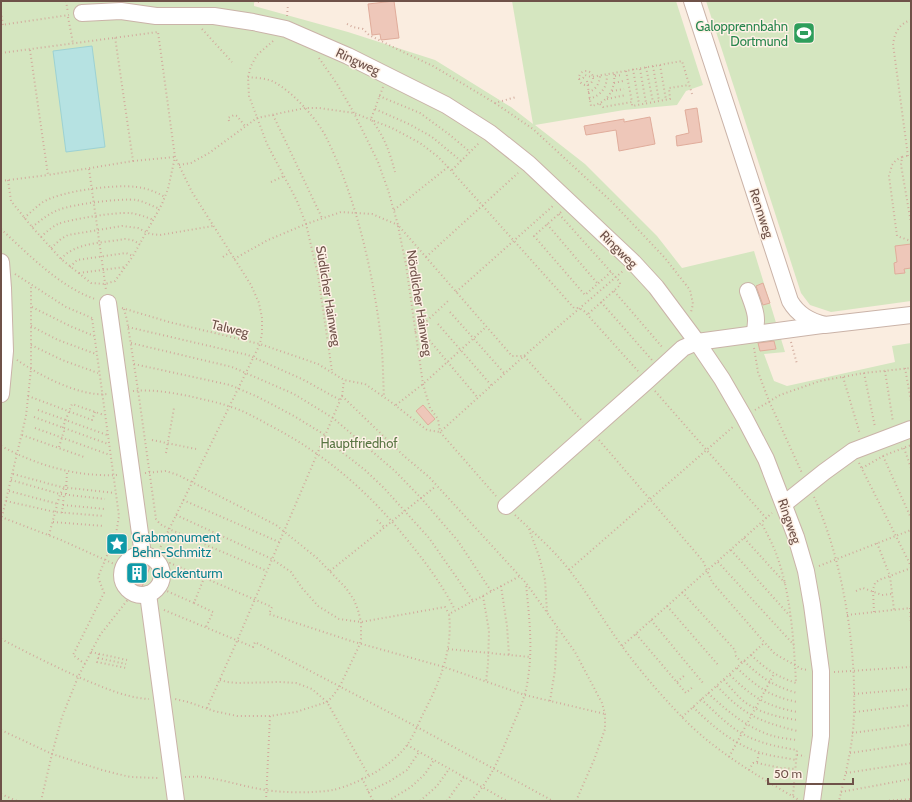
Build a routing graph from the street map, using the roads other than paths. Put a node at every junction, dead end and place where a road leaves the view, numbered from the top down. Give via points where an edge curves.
1 (692, 1) edge
2 (75, 14) road end
3 (1, 262) edge
4 (748, 291) dead end
5 (108, 303) road end
6 (911, 315) edge
7 (825, 325) junction
8 (753, 334) junction
9 (698, 342) junction
10 (3, 351) edge
11 (1, 394) edge
12 (911, 429) edge
13 (784, 504) junction
14 (506, 506) road end
15 (148, 557) junction
16 (150, 591) junction
17 (176, 801) edge
18 (812, 801) edge

1 - 7 street, Rennweg via 790,301 806,318
2 - 9 street, Ringweg via 121,11 156,16 214,16 286,29 348,56 446,105 490,133 568,199 656,287
3 - 10 street
4 - 8 street via 756,316 757,325
5 - 15 street
6 - 7 street, Rennweg
7 - 8 street
8 - 9 street
9 - 13 street, Ringweg via 744,417 766,459
9 - 14 street via 683,348
10 - 11 street
12 - 13 street via 853,451
13 - 18 street, Ringweg via 806,571 821,671 821,736
15 - 16 street via 158,565
15 - 16 street via 131,558 123,568 122,580 128,590
16 - 17 street

